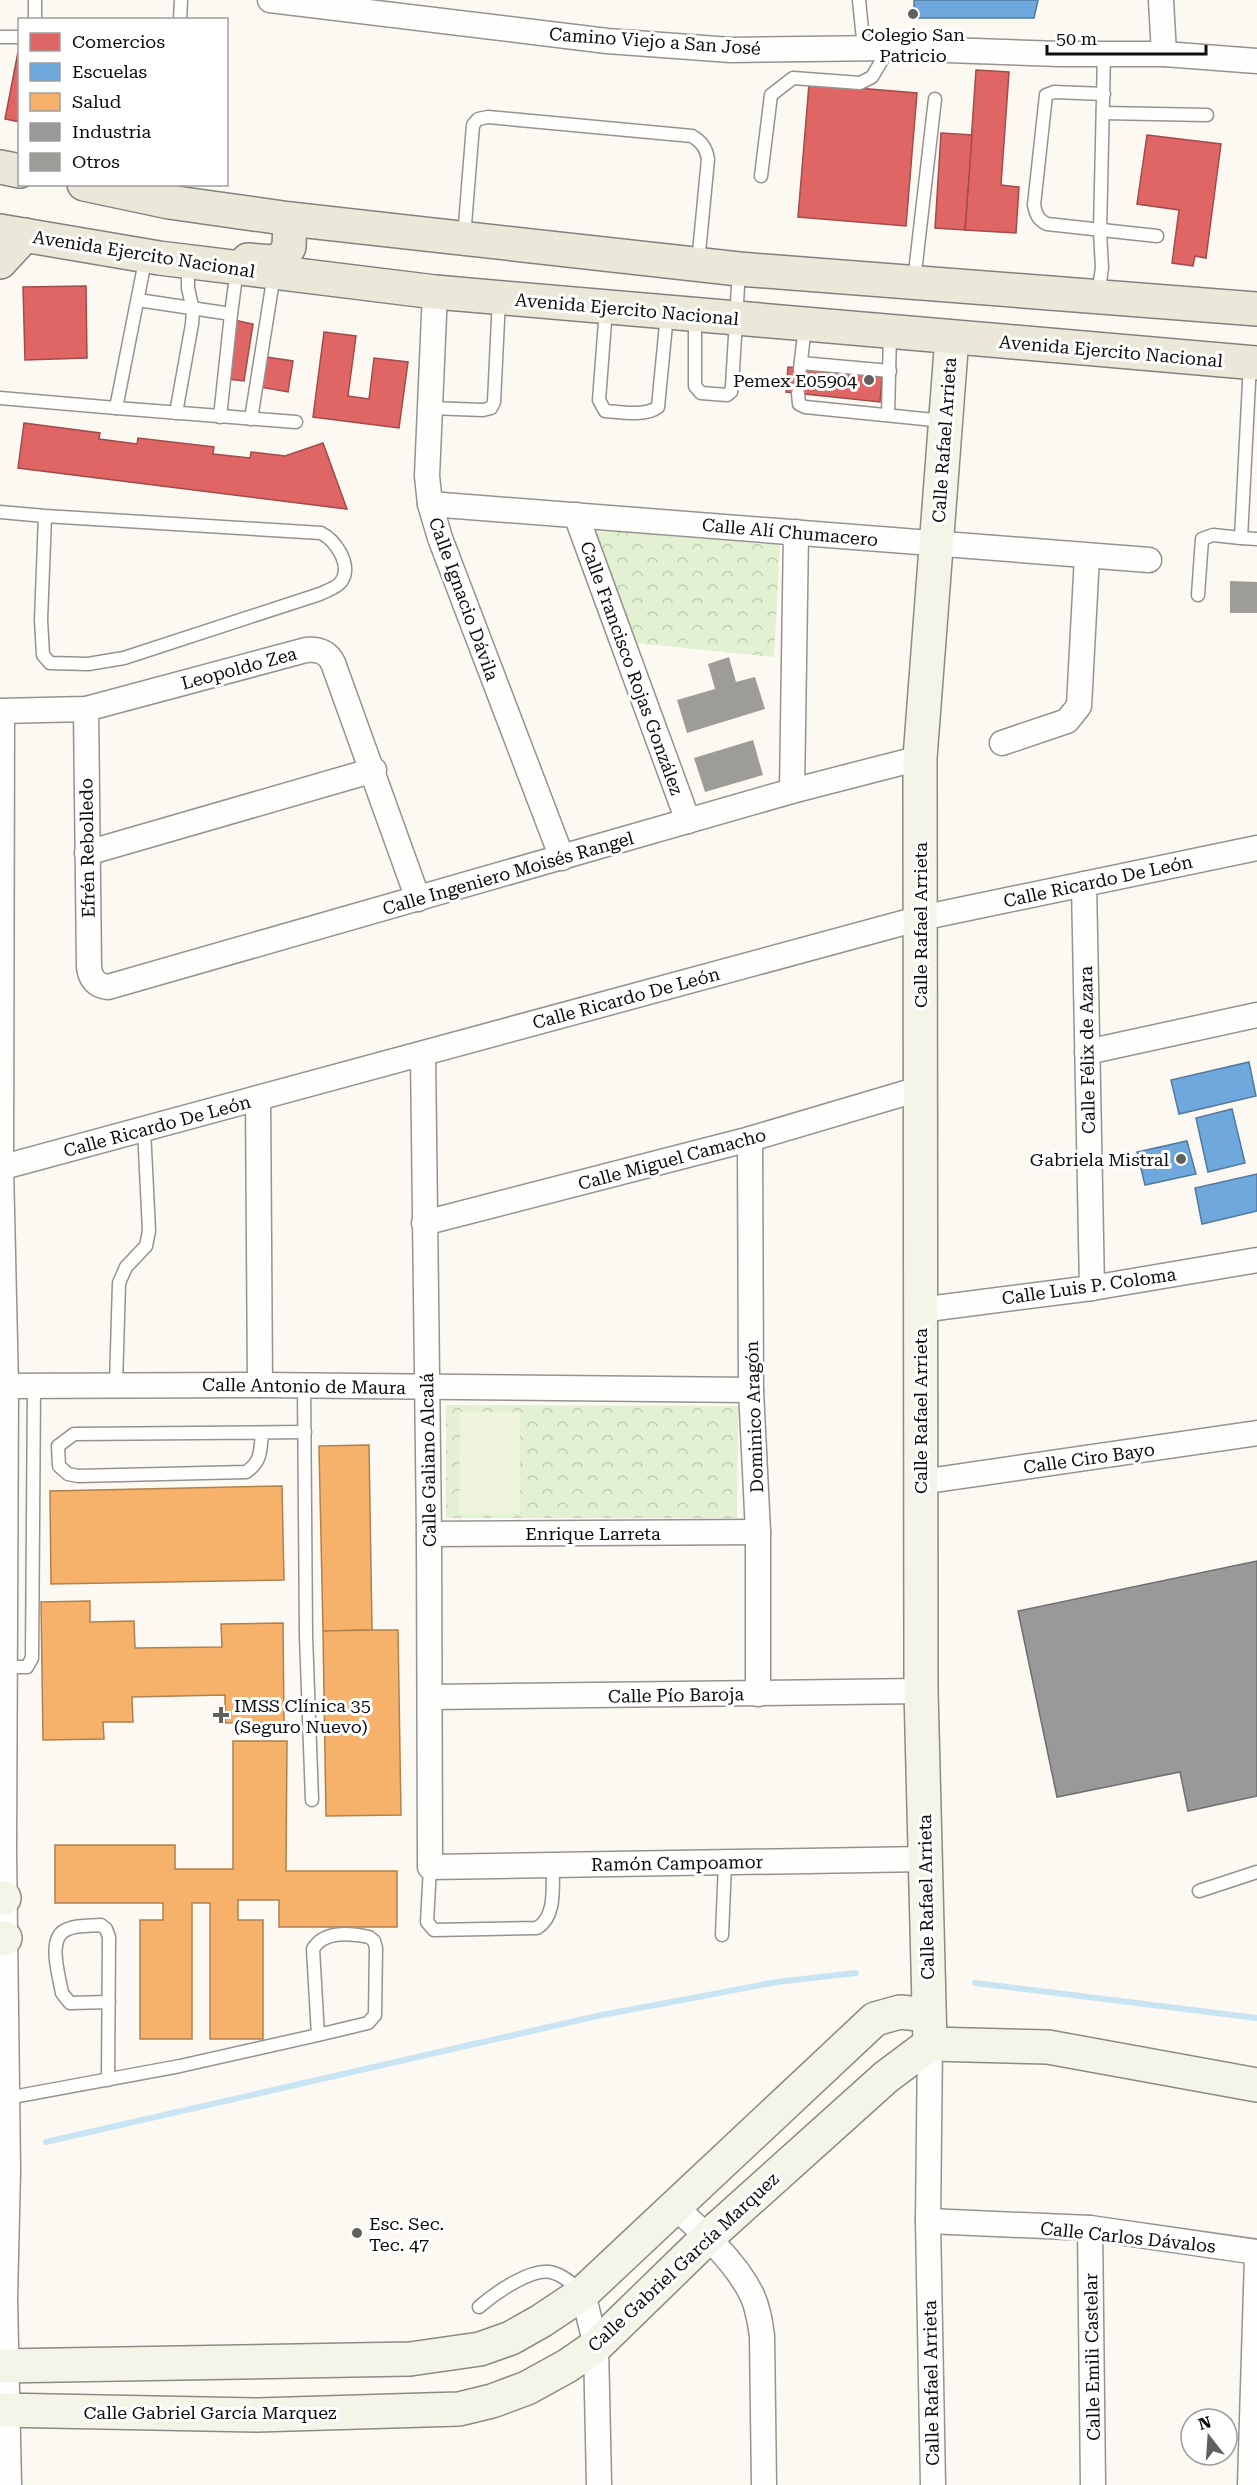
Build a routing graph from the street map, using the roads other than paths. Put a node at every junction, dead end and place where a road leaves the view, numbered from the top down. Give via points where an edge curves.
1 (35, 0) edge
2 (181, 0) edge
3 (270, 0) edge
4 (859, 0) edge
5 (1161, 0) edge
6 (396, 8) edge
7 (35, 18) edge
8 (180, 18) edge
9 (0, 37) edge
10 (18, 37) edge
11 (889, 48) junction
12 (864, 49) junction
13 (1104, 54) junction
14 (1164, 54) junction
15 (1257, 61) edge
16 (1104, 94) junction
17 (935, 99) dead end
18 (1103, 113) junction
19 (1208, 115) dead end
20 (0, 167) edge
21 (18, 171) edge
22 (761, 176) dead end
23 (97, 186) edge
24 (290, 219) junction
25 (1100, 231) junction
26 (13, 233) edge
27 (1157, 236) dead end
28 (464, 239) junction
29 (164, 259) junction
30 (0, 261) edge
31 (698, 263) junction
32 (237, 269) junction
33 (739, 269) junction
34 (274, 274) junction
35 (914, 282) junction
36 (435, 292) junction
37 (1098, 297) junction
38 (499, 298) junction
39 (138, 300) junction
40 (606, 308) junction
41 (1257, 309) edge
42 (193, 310) junction
43 (231, 314) junction
44 (681, 315) junction
45 (736, 320) junction
46 (805, 325) junction
47 (890, 332) junction
48 (952, 337) junction
49 (1254, 362) edge
50 (890, 370) junction
51 (798, 393) dead end
52 (0, 398) edge
53 (116, 408) junction
54 (430, 408) junction
55 (176, 413) junction
56 (888, 415) junction
57 (220, 417) junction
58 (251, 419) junction
59 (296, 422) dead end
60 (945, 422) junction
61 (430, 504) junction
62 (0, 512) edge
63 (576, 515) junction
64 (45, 516) junction
65 (796, 532) junction
66 (1241, 538) junction
67 (1257, 538) edge
68 (936, 543) junction
69 (1087, 555) junction
70 (1149, 560) dead end
71 (1198, 595) dead end
72 (86, 709) junction
73 (1, 712) edge
74 (1002, 743) dead end
75 (920, 758) junction
76 (374, 770) junction
77 (792, 791) junction
78 (688, 821) junction
79 (1257, 849) edge
80 (87, 853) junction
81 (562, 858) junction
82 (1084, 884) junction
83 (418, 899) junction
84 (921, 918) junction
85 (98, 984) joint
86 (1257, 1015) edge
87 (1087, 1052) junction
88 (423, 1053) junction
89 (1, 1055) edge
90 (919, 1089) junction
91 (258, 1098) junction
92 (144, 1129) junction
93 (750, 1139) junction
94 (0, 1168) edge
95 (424, 1223) junction
96 (1257, 1260) edge
97 (1092, 1288) junction
98 (920, 1310) junction
99 (116, 1384) junction
100 (34, 1385) junction
101 (260, 1385) junction
102 (304, 1385) junction
103 (3, 1386) edge
104 (426, 1387) junction
105 (751, 1390) junction
106 (305, 1432) junction
107 (262, 1433) junction
108 (1257, 1433) edge
109 (921, 1482) junction
110 (758, 1532) junction
111 (429, 1534) junction
112 (3, 1667) edge
113 (921, 1691) junction
114 (758, 1694) junction
115 (430, 1697) junction
116 (312, 1800) dead end
117 (925, 1859) junction
118 (725, 1863) junction
119 (553, 1866) junction
120 (430, 1867) junction
121 (1257, 1872) edge
122 (1199, 1891) dead end
123 (2, 1898) edge
124 (722, 1935) dead end
125 (3, 1938) edge
126 (109, 2002) junction
127 (929, 2030) junction
128 (318, 2035) junction
129 (108, 2080) junction
130 (1257, 2085) edge
131 (7, 2105) junction
132 (675, 2207) junction
133 (928, 2221) junction
134 (1090, 2228) junction
135 (708, 2237) junction
136 (1257, 2252) edge
137 (1257, 2256) edge
138 (583, 2293) junction
139 (2, 2299) edge
140 (479, 2307) dead end
141 (596, 2346) junction
142 (3, 2366) edge
143 (4, 2410) edge
144 (9, 2485) edge
145 (599, 2485) edge
146 (764, 2485) edge
147 (933, 2485) edge
148 (1093, 2485) edge
149 (1250, 2485) edge

1 - 7 lane
2 - 8 lane
3 - 6 street, Camino Viejo a San José
4 - 12 lane
5 - 14 street
6 - 12 street, Camino Viejo a San José via 607,41 731,50
9 - 10 lane
11 - 12 street, Camino Viejo a San José
11 - 13 street, Camino Viejo a San José
11 - 22 lane via 872,77 860,83 793,78 771,95
13 - 14 street, Camino Viejo a San José
13 - 16 lane
14 - 15 street, Camino Viejo a San José
16 - 18 lane
16 - 25 lane via 1046,95 1034,205 1038,218 1047,224
17 - 35 lane
18 - 19 lane
18 - 25 lane
20 - 21 main road
23 - 24 main road
24 - 28 main road
24 - 29 main road via 289,247 278,261 199,254
25 - 27 lane
25 - 37 lane via 1102,268
26 - 29 main road, Avenida Ejercito Nacional
26 - 30 main road
28 - 31 main road
28 - 31 lane via 473,125 478,119 692,136 707,150 708,159
29 - 32 main road, Avenida Ejercito Nacional
29 - 39 lane
29 - 42 lane via 188,288
31 - 33 main road
32 - 34 main road, Avenida Ejercito Nacional
32 - 43 lane
33 - 35 main road
33 - 45 lane
34 - 36 main road, Avenida Ejercito Nacional
34 - 58 lane
35 - 37 main road
36 - 38 main road, Avenida Ejercito Nacional
36 - 54 street, Calle Ignacio Dávila
37 - 41 main road
38 - 40 main road, Avenida Ejercito Nacional
38 - 54 lane via 491,408
39 - 42 lane
39 - 53 lane
40 - 44 main road, Avenida Ejercito Nacional
40 - 44 lane via 599,400 605,411 653,411 658,407
42 - 43 lane
42 - 55 lane
43 - 57 lane
44 - 45 main road, Avenida Ejercito Nacional
44 - 45 lane via 694,386 701,393 731,392
45 - 46 main road, Avenida Ejercito Nacional
46 - 47 main road, Avenida Ejercito Nacional
46 - 50 lane via 800,366
47 - 48 main road, Avenida Ejercito Nacional
47 - 50 lane
48 - 49 main road, Avenida Ejercito Nacional
48 - 60 street, Calle Rafael Arrieta
49 - 66 lane
50 - 56 lane
51 - 56 lane via 799,404 805,407 842,404
52 - 53 lane
53 - 55 lane
54 - 61 street, Calle Ignacio Dávila
55 - 57 lane
56 - 60 lane
57 - 58 lane
58 - 59 lane
60 - 68 street, Calle Rafael Arrieta
61 - 63 street, Calle Alí Chumacero
61 - 81 street, Calle Ignacio Dávila
62 - 64 lane
63 - 65 street, Calle Alí Chumacero
63 - 78 street, Calle Francisco Rojas González
64 - 64 lane via 321,533 338,547 343,575 341,582 320,594 124,658 88,664 50,663 44,655 41,620
65 - 68 street, Calle Alí Chumacero
65 - 77 street
66 - 67 lane
66 - 71 lane via 1213,535 1202,539
68 - 69 street, Calle Alí Chumacero
68 - 75 street, Calle Rafael Arrieta
69 - 70 street, Calle Alí Chumacero
69 - 74 street via 1079,706 1067,721
72 - 73 street, Leopoldo Zea
72 - 76 street, Leopoldo Zea via 306,650 321,651 333,663
72 - 80 street, Efrén Rebolledo
73 - 89 street
75 - 77 street, Calle Ingeniero Moisés Rangel
75 - 84 street, Calle Rafael Arrieta
76 - 80 street
76 - 83 street, Leopoldo Zea
77 - 78 street, Calle Ingeniero Moisés Rangel
78 - 81 street, Calle Ingeniero Moisés Rangel
79 - 82 street, Calle Ricardo De León
80 - 85 street, Efrén Rebolledo via 89,966
81 - 83 street, Calle Ingeniero Moisés Rangel
82 - 84 street, Calle Ricardo De León
82 - 87 street, Calle Félix de Azara
83 - 85 street, Calle Ingeniero Moisés Rangel via 112,986
84 - 88 street, Calle Ricardo De León
84 - 90 street, Calle Rafael Arrieta
86 - 87 street
87 - 97 street, Calle Félix de Azara
88 - 91 street, Calle Ricardo De León
88 - 95 street, Calle Galiano Alcalá
89 - 94 street
90 - 93 street, Calle Miguel Camacho
90 - 98 street, Calle Rafael Arrieta
91 - 92 street, Calle Ricardo De León
91 - 101 street
92 - 94 street, Calle Ricardo De León
92 - 99 lane via 149,1230 146,1246 126,1267 119,1283
93 - 95 street, Calle Miguel Camacho
93 - 105 street, Dominico Aragón
94 - 103 street
95 - 104 street, Calle Galiano Alcalá
96 - 97 street, Calle Luis P. Coloma
97 - 98 street, Calle Luis P. Coloma
98 - 109 street, Calle Rafael Arrieta
99 - 100 street, Calle Antonio de Maura
99 - 101 street, Calle Antonio de Maura
100 - 103 street, Calle Antonio de Maura
100 - 112 lane via 32,1658 27,1666
101 - 102 street, Calle Antonio de Maura
102 - 104 street, Calle Antonio de Maura
102 - 106 lane
103 - 112 street
104 - 105 street, Calle Antonio de Maura
104 - 111 street, Calle Galiano Alcalá
105 - 110 street, Dominico Aragón
106 - 107 lane
106 - 116 lane
107 - 107 lane via 74,1434 58,1446 59,1466 78,1476 246,1472 258,1460
108 - 109 street, Calle Ciro Bayo
109 - 113 street, Calle Rafael Arrieta
110 - 111 street, Enrique Larreta
110 - 114 street, Dominico Aragón
111 - 115 street, Calle Galiano Alcalá
112 - 123 street
113 - 114 street, Calle Pío Baroja
113 - 117 street, Calle Rafael Arrieta
114 - 115 street, Calle Pío Baroja
115 - 120 street, Calle Galiano Alcalá
117 - 118 street, Ramón Campoamor
117 - 127 street, Calle Rafael Arrieta
118 - 119 street, Ramón Campoamor
118 - 124 lane
119 - 120 street, Ramón Campoamor
119 - 120 lane via 550,1913 537,1928 434,1930 427,1922
121 - 122 lane
123 - 125 street
125 - 131 street
126 - 126 lane via 65,2000 54,1942 59,1934 68,1929 101,1925 106,1929
126 - 129 lane
127 - 130 street
127 - 132 street via 900,2013 875,2019
127 - 133 street, Calle Rafael Arrieta
127 - 135 street, Calle Gabriel García Marquez via 886,2077
128 - 128 lane via 373,2019 376,1948 369,1938 329,1935 321,1938 313,1949
128 - 129 lane
129 - 131 lane
131 - 139 street
132 - 135 street
132 - 138 street
133 - 134 street, Calle Carlos Dávalos
133 - 147 street, Calle Rafael Arrieta
134 - 136 street, Calle Carlos Dávalos
134 - 148 street, Calle Emili Castelar
135 - 141 street, Calle Gabriel García Marquez
135 - 146 street via 745,2283 758,2313 762,2336
137 - 149 street
138 - 140 lane via 563,2277 545,2271 523,2278
138 - 141 street
138 - 142 street via 511,2338 480,2349 411,2359
139 - 142 street
141 - 143 street, Calle Gabriel García Marquez via 528,2388 459,2409 257,2415
141 - 145 street
142 - 143 street
143 - 144 street

